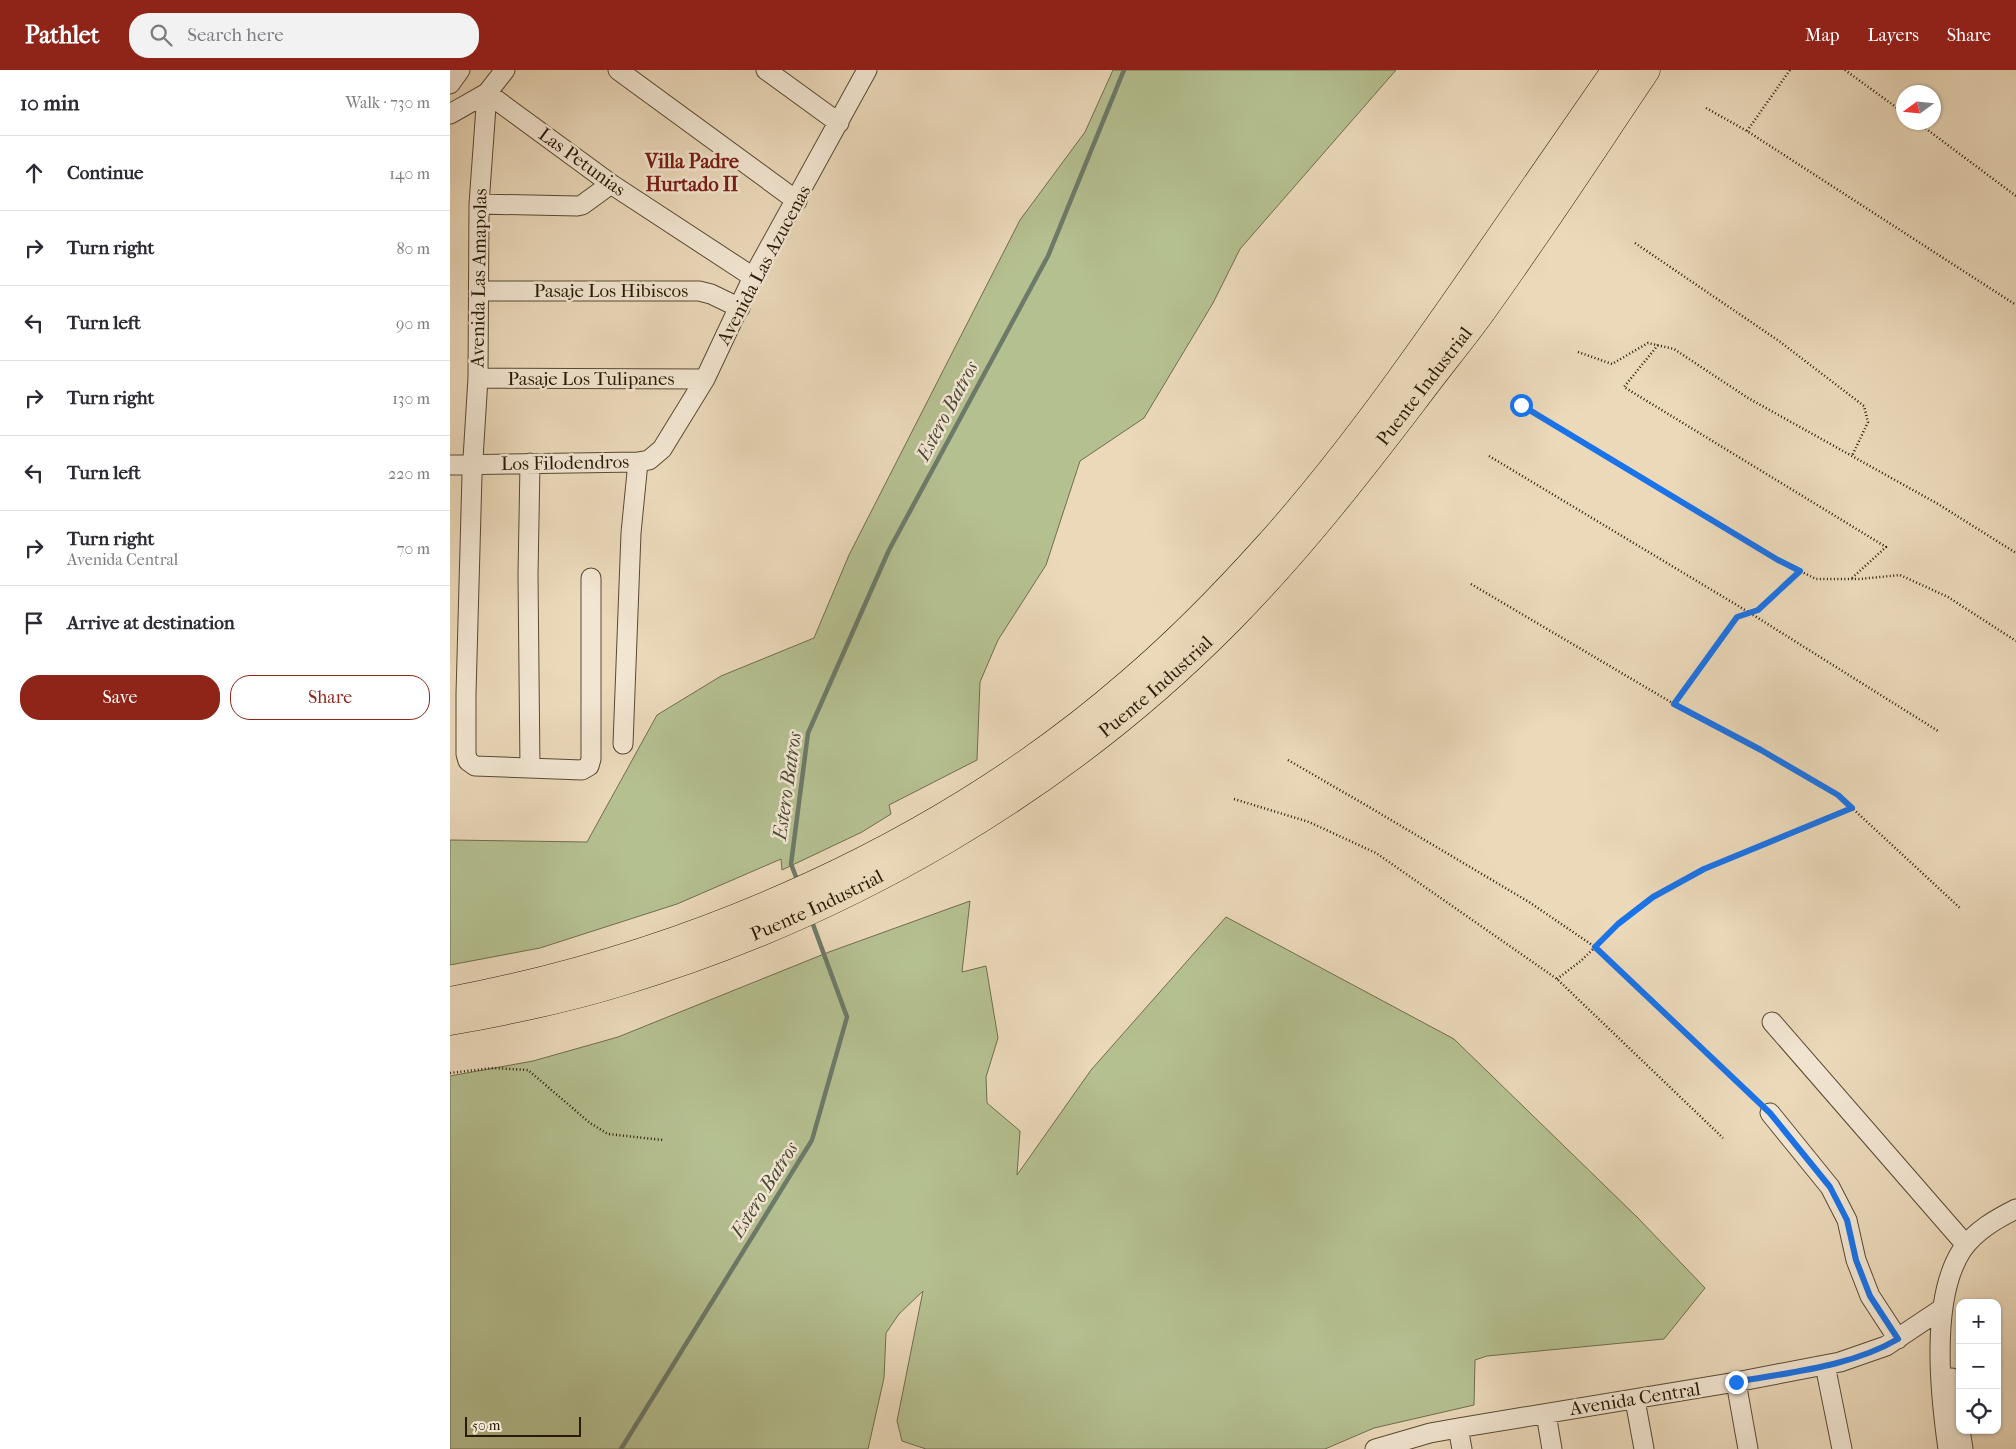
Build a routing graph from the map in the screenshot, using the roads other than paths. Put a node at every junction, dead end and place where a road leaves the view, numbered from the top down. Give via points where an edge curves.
1 (460, 70) edge
2 (505, 70) edge
3 (618, 70) edge
4 (766, 70) edge
5 (867, 70) edge
6 (1616, 70) edge
7 (1646, 70) edge
8 (450, 84) edge
9 (487, 93) junction
10 (450, 114) edge
11 (839, 123) junction
12 (611, 184) junction
13 (797, 201) junction
14 (479, 204) junction
15 (753, 277) junction
16 (478, 291) junction
17 (740, 308) junction
18 (478, 378) junction
19 (705, 379) junction
20 (656, 456) joint
21 (638, 462) junction
22 (530, 463) junction
23 (473, 464) junction
24 (450, 465) edge
25 (591, 578) dead end
26 (1138, 690) junction
27 (458, 695) edge
28 (623, 744) dead end
29 (530, 768) junction
30 (450, 1000) edge
31 (450, 1021) edge
32 (1772, 1022) dead end
33 (1770, 1113) road end
34 (2016, 1209) edge
35 (1966, 1245) junction
36 (1943, 1308) junction
37 (1898, 1339) junction
38 (1825, 1365) junction
39 (1736, 1382) junction
40 (1635, 1400) junction
41 (1546, 1414) junction
42 (1458, 1428) junction
43 (1375, 1449) edge
44 (1462, 1449) edge
45 (1552, 1449) edge
46 (1644, 1449) edge
47 (1748, 1449) edge
48 (1842, 1449) edge
49 (1948, 1449) edge
50 (1963, 1449) edge

1 - 8 street
2 - 9 street
3 - 13 street
4 - 11 street
5 - 11 street, Avenida Las Azucenas
6 - 26 highway, Puente Industrial via 1363,431 1300,509 1199,618
7 - 26 highway, Puente Industrial via 1476,319 1342,493 1228,621
9 - 10 street
9 - 12 street, Las Petunias
9 - 14 street, Avenida Las Amapolas
11 - 13 street, Avenida Las Azucenas
12 - 14 street via 577,206
12 - 15 street, Las Petunias
13 - 15 street, Avenida Las Azucenas
14 - 16 street, Avenida Las Amapolas
15 - 17 street, Avenida Las Azucenas
16 - 17 street, Pasaje Los Hibiscos via 699,291
16 - 18 street, Avenida Las Amapolas
17 - 19 street, Avenida Las Azucenas
18 - 19 street, Pasaje Los Tulipanes
18 - 23 street, Avenida Las Amapolas
19 - 20 street, Avenida Las Azucenas
20 - 21 street, Los Filodendros
21 - 22 street, Los Filodendros
21 - 28 street via 631,533
22 - 23 street, Los Filodendros
22 - 29 street
23 - 24 street, Los Filodendros
23 - 27 street, Avenida Las Amapolas
25 - 29 street via 591,762 582,770
26 - 30 highway, Puente Industrial via 910,836 825,879 737,916 619,958 534,982
26 - 31 highway, Puente Industrial via 1066,760 991,811 906,862 831,901 736,941 621,982 528,1006
27 - 29 street, Avenida Las Amapolas via 468,761 475,766
32 - 35 street
33 - 37 street via 1830,1187 1847,1220 1856,1260 1870,1296
34 - 35 street via 1982,1228
35 - 36 street via 1951,1275
36 - 37 street, Avenida Central
36 - 49 street via 1941,1373
36 - 50 street
37 - 38 street, Avenida Central via 1873,1352
38 - 39 street, Avenida Central
38 - 48 street
39 - 40 street, Avenida Central
39 - 47 street
40 - 41 street, Avenida Central
40 - 46 street
41 - 42 street, Avenida Central
41 - 45 street
42 - 43 street, Avenida Central
42 - 44 street

